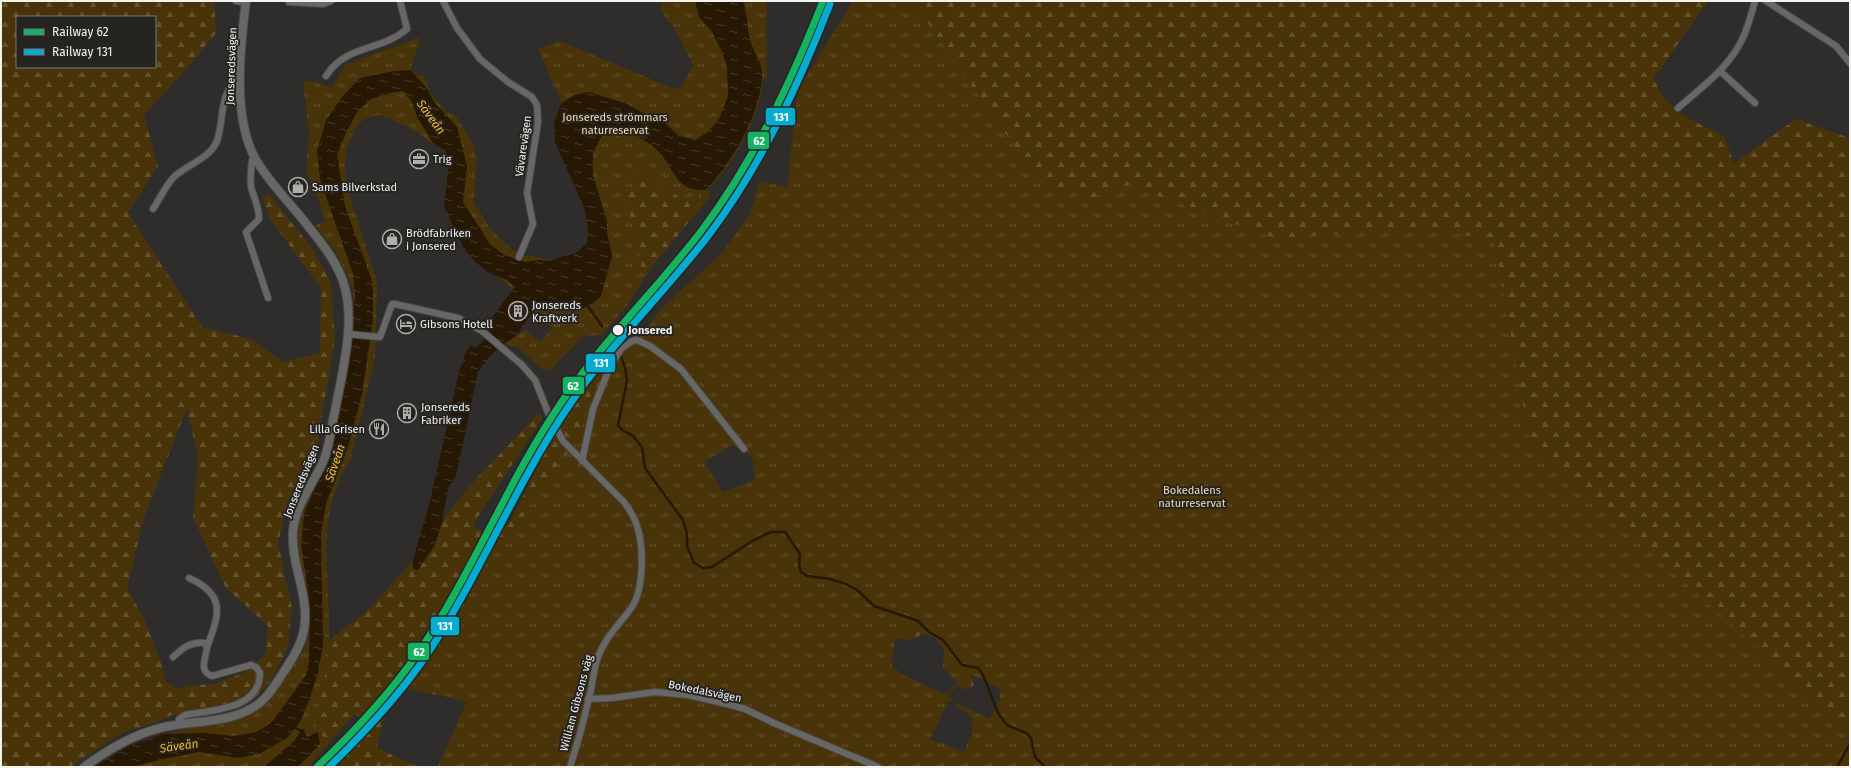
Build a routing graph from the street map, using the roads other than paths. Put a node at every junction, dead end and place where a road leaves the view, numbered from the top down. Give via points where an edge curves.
1 (236, 1) edge
2 (331, 1) edge
3 (400, 1) edge
4 (443, 1) edge
5 (1755, 1) edge
6 (1766, 1) edge
7 (245, 2) edge
8 (289, 2) edge
9 (1850, 63) edge
10 (1720, 71) junction
11 (326, 76) dead end
12 (240, 82) junction
13 (1755, 103) dead end
14 (1678, 108) dead end
15 (255, 159) junction
16 (153, 210) dead end
17 (519, 257) dead end
18 (268, 298) dead end
19 (348, 335) junction
20 (744, 449) dead end
21 (582, 461) junction
22 (189, 578) dead end
23 (207, 647) junction
24 (173, 657) dead end
25 (588, 699) junction
26 (179, 724) junction
27 (84, 767) edge
28 (570, 767) edge
29 (878, 767) edge

1 - 7 street
2 - 8 street via 323,4
3 - 11 street via 407,29 397,38 344,56 332,66
4 - 17 street, Vävarevägen via 457,28 480,59 508,82 532,96 537,105 538,122 527,193 533,224
5 - 10 street via 1745,34 1732,58
6 - 9 street via 1836,46
7 - 12 street, Jonseredsvägen
10 - 13 street
10 - 14 street
12 - 15 street, Jonseredsvägen via 240,112
12 - 16 street via 228,89 222,127 213,148 175,177
15 - 18 street via 252,160 250,174 259,219 246,232
15 - 19 street, Jonseredsvägen via 336,264 346,289
19 - 21 street, William Gibsons väg via 380,337 392,304 458,318 482,331 528,370 563,441
19 - 26 street, Jonseredsvägen via 324,460 298,510 293,531 294,552 304,602 305,617 301,644 290,664 264,699 250,709 230,716
20 - 21 street via 681,369 650,346 637,340 621,349 610,367 593,409
21 - 25 street, William Gibsons väg via 624,502 637,525 641,558 637,597 607,637 598,658
22 - 23 street via 201,583 208,590 217,607 218,616
23 - 24 street via 205,643 197,642 186,646
23 - 26 street via 203,664 207,675 212,676 251,665 260,673 259,681 249,698 235,706 184,715 179,719
25 - 28 street, William Gibsons väg
25 - 29 street, Bokedalsvägen via 655,692 688,695 727,704 745,709
26 - 27 street, Jonseredsvägen via 119,743

